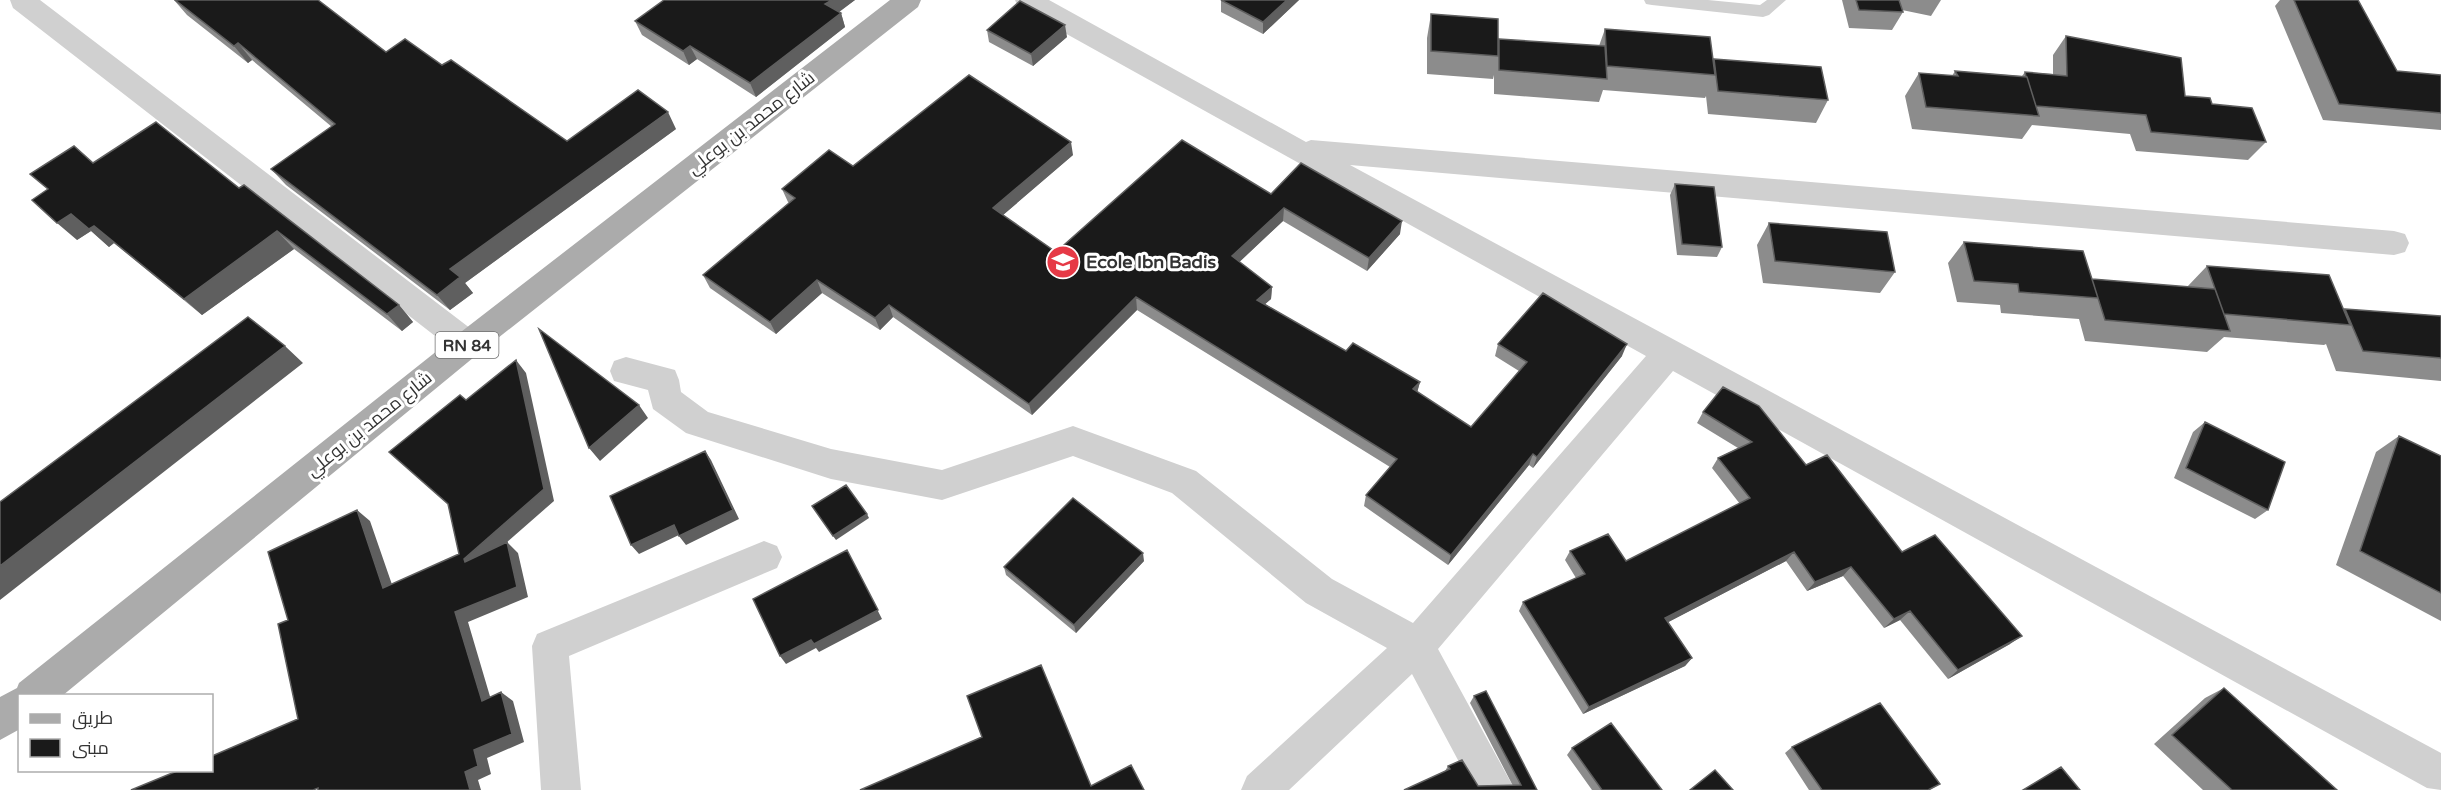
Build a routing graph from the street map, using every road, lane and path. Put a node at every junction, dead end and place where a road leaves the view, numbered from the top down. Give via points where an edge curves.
1 (908, 0) edge
2 (1028, 0) edge
3 (1652, 0) edge
4 (1778, 0) edge
5 (16, 5) edge
6 (1297, 150) junction
7 (2394, 243) dead end
8 (468, 344) junction
9 (1670, 352) junction
10 (626, 371) dead end
11 (764, 557) dead end
12 (1416, 644) junction
13 (34, 694) edge
14 (18, 707) edge
15 (0, 721) edge
16 (2441, 774) edge
17 (561, 790) edge
18 (1261, 790) edge
19 (1495, 790) edge

1 - 8 main road, شارع محمد بن بوعلي / RN 84
2 - 6 street
3 - 4 lane via 1763,11
5 - 8 street
6 - 7 street
6 - 9 street
8 - 13 main road, شارع محمد بن بوعلي / RN 84
9 - 12 street
9 - 16 street
10 - 12 street via 663,380 665,399 698,423 831,464 942,485 1073,441 1184,482 1319,591
11 - 17 street via 550,646
12 - 18 street
12 - 19 street
14 - 15 main road

